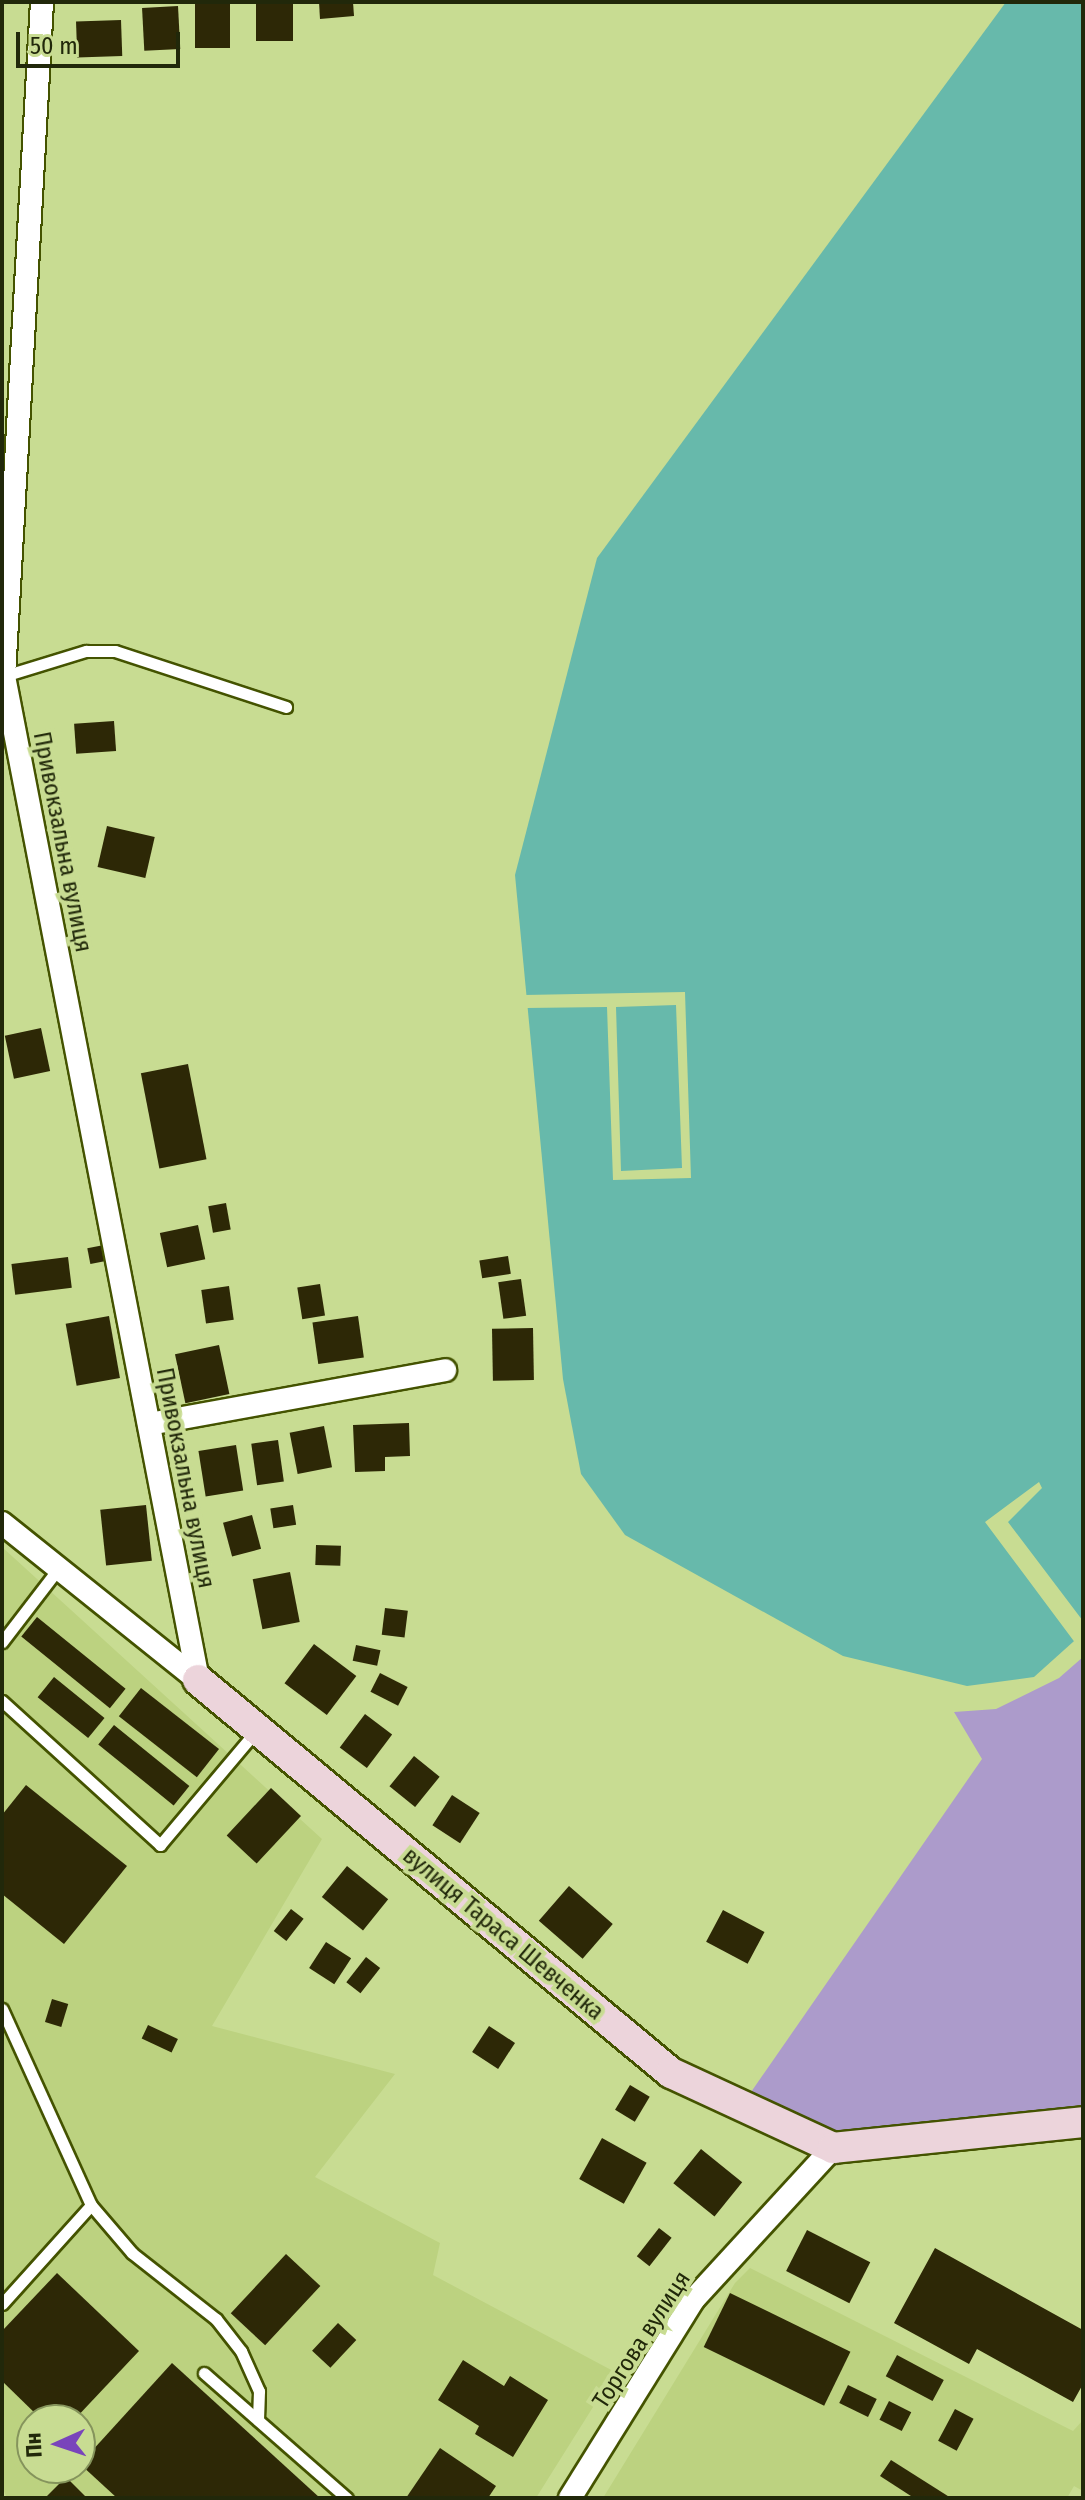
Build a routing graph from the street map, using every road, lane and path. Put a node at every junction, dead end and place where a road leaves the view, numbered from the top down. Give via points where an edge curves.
1 (42, 2) edge
2 (4, 676) junction
3 (286, 707) dead end
4 (445, 1370) dead end
5 (149, 1424) junction
6 (2, 1523) edge
7 (58, 1569) junction
8 (2, 1642) edge
9 (198, 1680) junction
10 (2, 1701) edge
11 (256, 1730) junction
12 (2, 2009) edge
13 (1083, 2122) edge
14 (833, 2148) junction
15 (91, 2205) junction
16 (2, 2304) edge
17 (204, 2373) dead end
18 (258, 2420) junction
19 (347, 2498) edge
20 (570, 2498) edge

1 - 2 street, Привокзальна вулиця
2 - 3 lane via 86,651 115,651
2 - 5 street, Привокзальна вулиця
4 - 5 street
5 - 9 street, Привокзальна вулиця
6 - 7 street, вулиця Тараса Шевченка
7 - 8 lane
7 - 9 street, вулиця Тараса Шевченка
9 - 11 street, вулиця Тараса Шевченка
10 - 11 lane via 160,1845
11 - 14 street, вулиця Тараса Шевченка via 671,2073
12 - 15 lane
13 - 14 street
14 - 20 street, Торгова вулиця via 694,2299
15 - 16 lane
15 - 18 lane via 132,2253 216,2319 233,2340 259,2391
17 - 18 lane
18 - 19 lane

